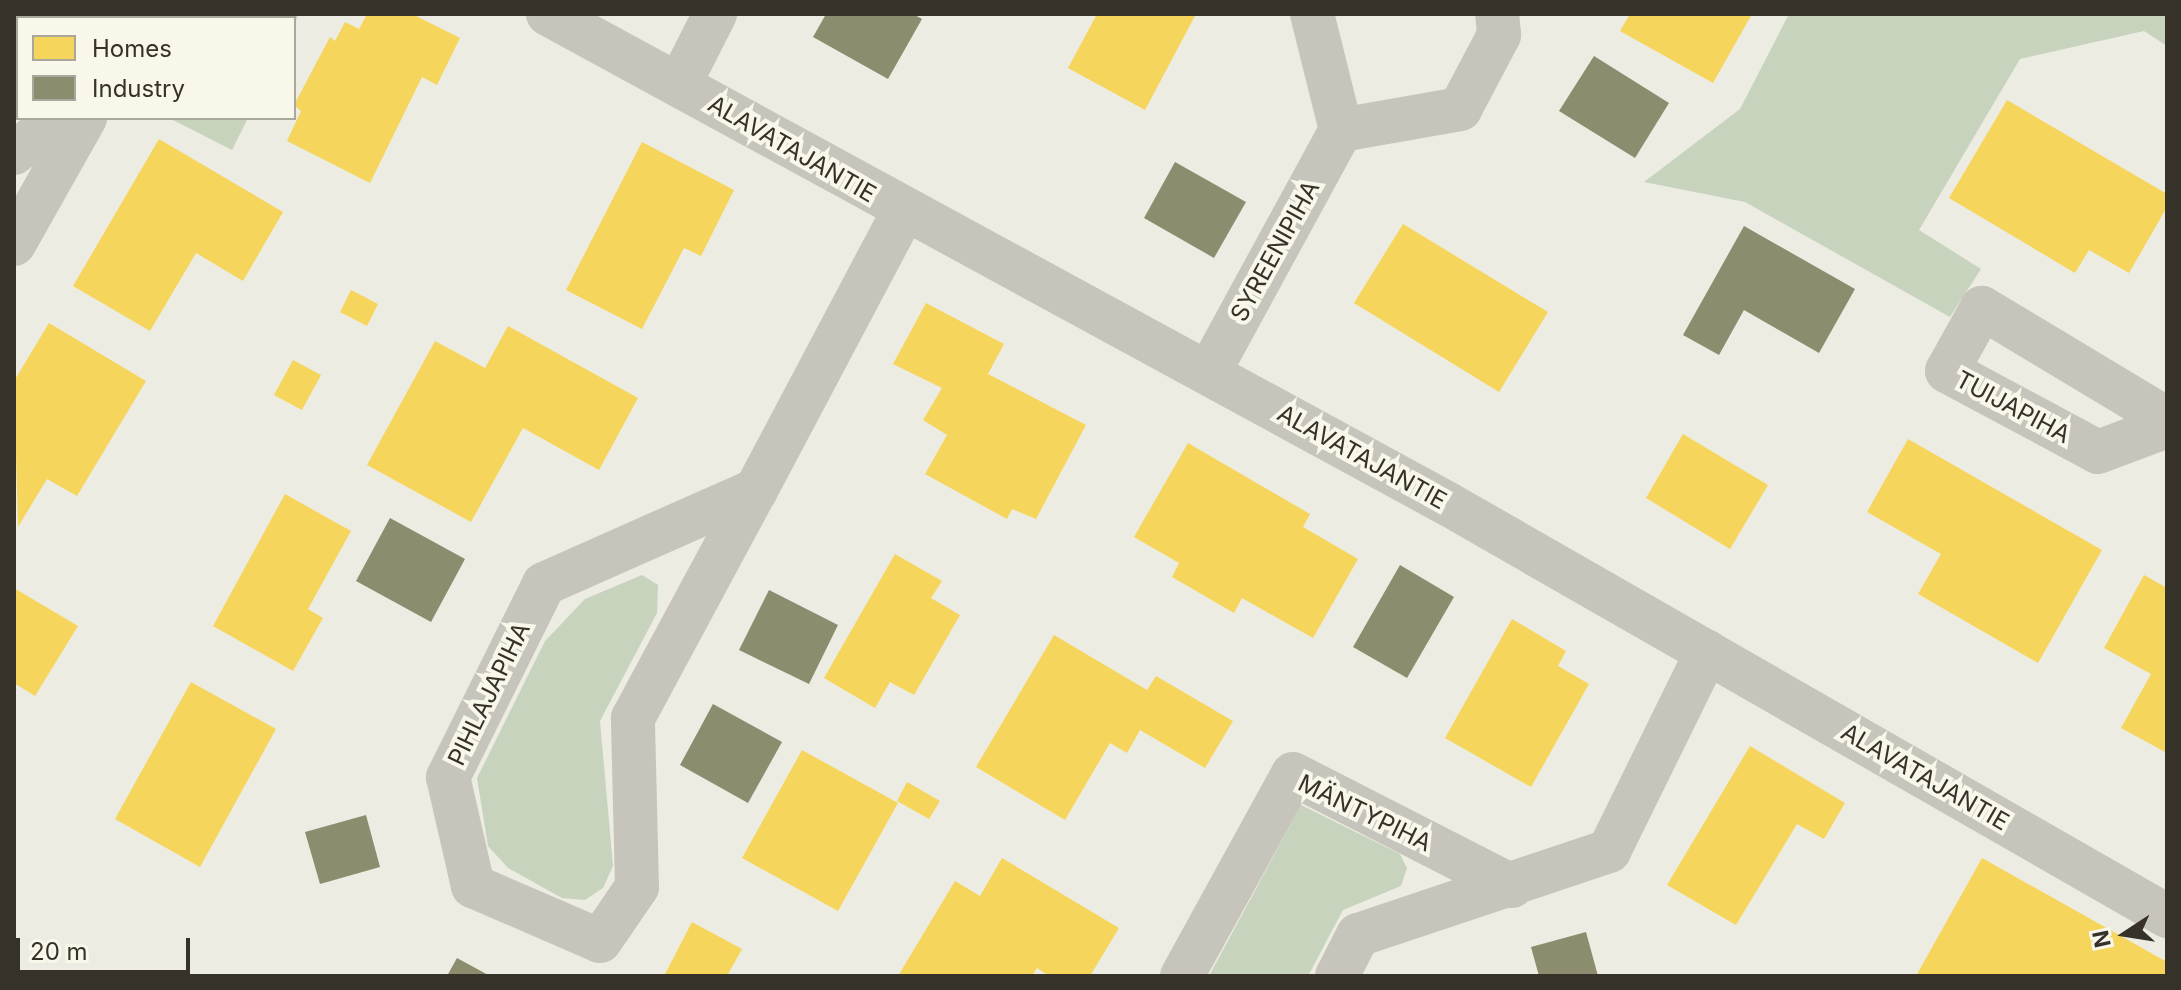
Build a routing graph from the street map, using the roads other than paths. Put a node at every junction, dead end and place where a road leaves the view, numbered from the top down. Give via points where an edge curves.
1 (548, 14) edge
2 (715, 14) edge
3 (1312, 14) edge
4 (1497, 14) edge
5 (679, 85) junction
6 (56, 120) edge
7 (84, 120) edge
8 (1341, 130) junction
9 (14, 153) edge
10 (903, 212) junction
11 (14, 244) edge
12 (1209, 372) junction
13 (2167, 419) edge
14 (2167, 426) edge
15 (756, 490) junction
16 (1707, 652) junction
17 (1512, 886) junction
18 (2167, 916) edge
19 (1182, 976) edge
20 (1337, 976) edge

1 - 5 street, ALAVATAJANTIE
2 - 5 street
3 - 8 street
4 - 8 street via 1499,35 1460,109
5 - 10 street, ALAVATAJANTIE
6 - 9 street
7 - 11 street
8 - 12 street, SYREENIPIHA
10 - 12 street, ALAVATAJANTIE
10 - 15 street, PIHLAJAPIHA
12 - 16 street, ALAVATAJANTIE
13 - 14 street, TUIJAPIHA via 1982,308 1947,371 2098,452
15 - 15 street, PIHLAJAPIHA via 633,718 637,887 600,941 473,886 448,777 544,584
16 - 17 street via 1609,851
16 - 18 street, ALAVATAJANTIE
17 - 19 street, MÄNTYPIHA via 1293,774
17 - 20 street via 1358,935

